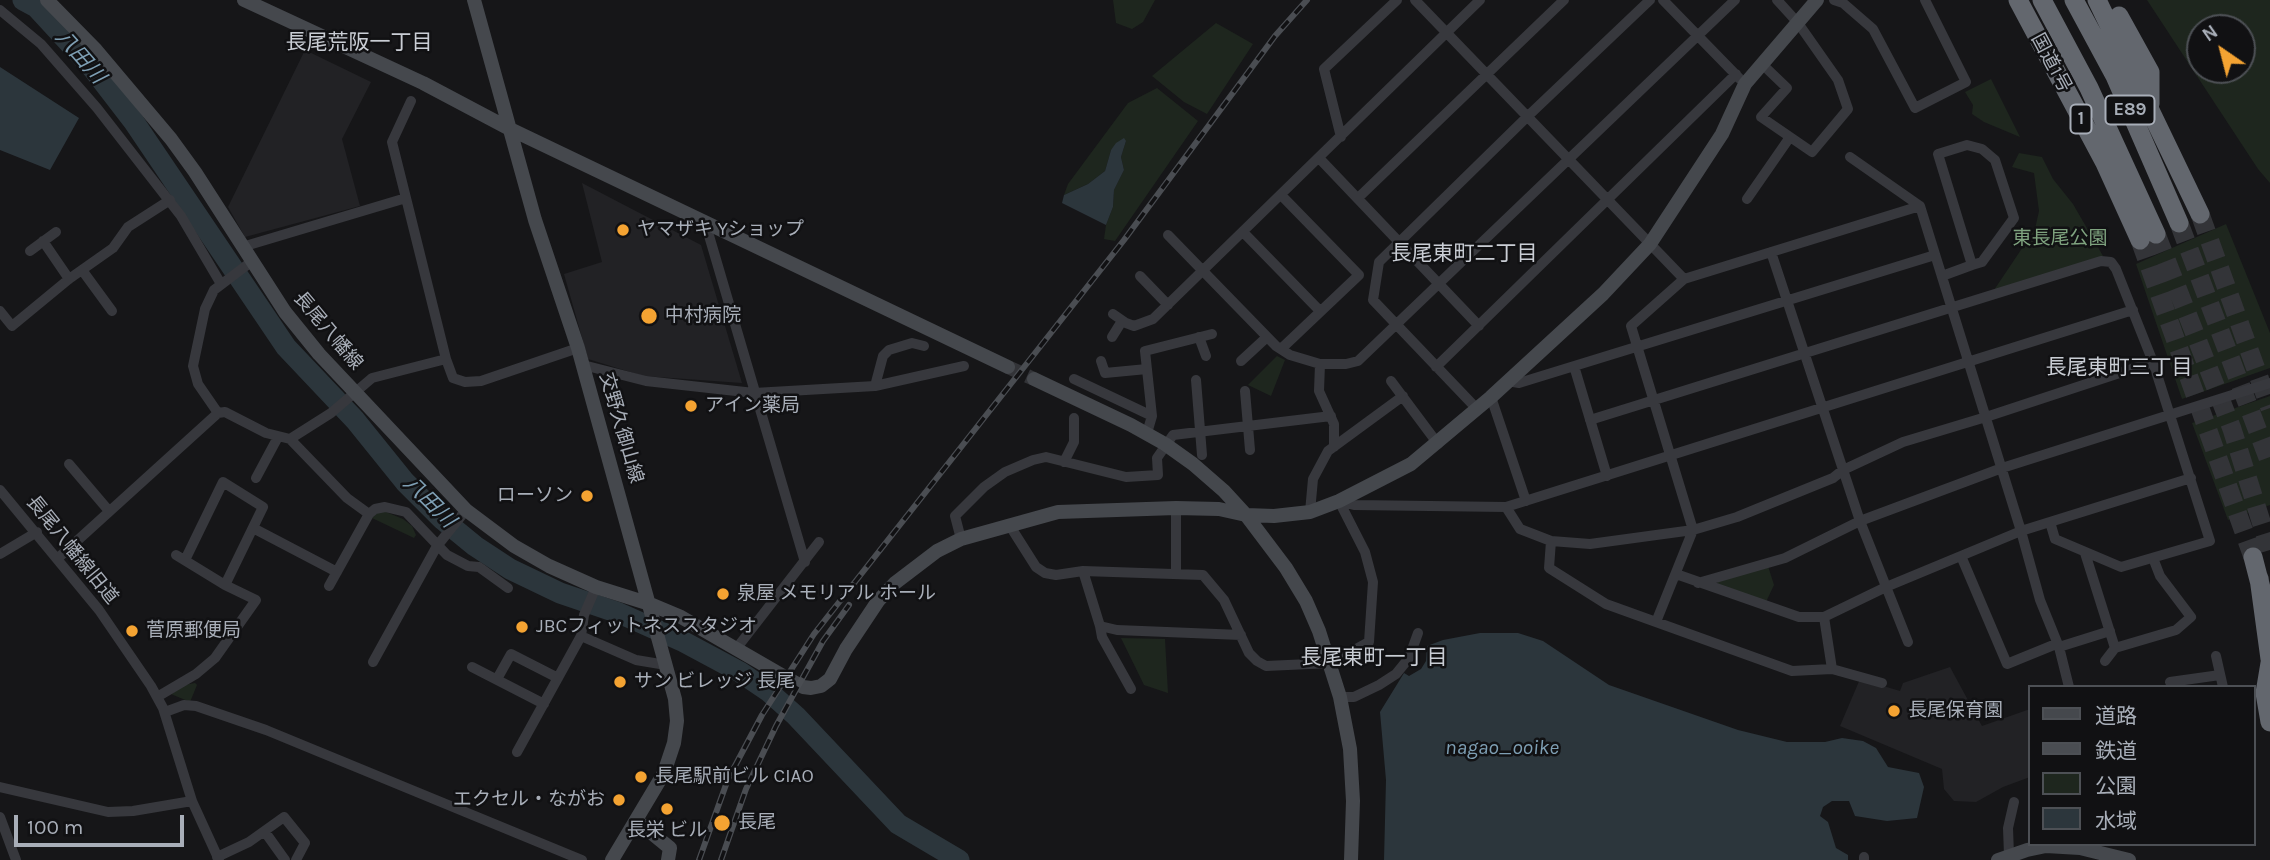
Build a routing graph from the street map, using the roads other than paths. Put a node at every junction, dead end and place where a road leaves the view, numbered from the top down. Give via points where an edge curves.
1 (47, 0) edge
2 (244, 0) edge
3 (474, 0) edge
4 (1396, 0) edge
5 (1415, 0) edge
6 (1480, 0) edge
7 (1564, 0) edge
8 (1650, 0) edge
9 (1663, 0) edge
10 (1735, 0) edge
11 (1777, 0) edge
12 (1817, 0) edge
13 (1834, 0) edge
14 (1925, 0) edge
15 (2004, 0) edge
16 (2018, 0) edge
17 (2042, 0) edge
18 (2074, 0) edge
19 (2097, 0) edge
20 (2110, 0) edge
21 (1853, 6) edge
22 (0, 10) edge
23 (1798, 23) junction
24 (1447, 32) junction
25 (1698, 36) junction
26 (1762, 64) junction
27 (1486, 73) junction
28 (1740, 79) junction
29 (411, 101) dead end
30 (2150, 109) junction
31 (1528, 116) junction
32 (508, 128) junction
33 (1341, 137) junction
34 (1790, 137) junction
35 (1850, 157) dead end
36 (1319, 158) junction
37 (1569, 158) junction
38 (1281, 195) junction
39 (406, 198) junction
40 (1358, 198) junction
41 (1747, 199) dead end
42 (170, 200) junction
43 (1608, 200) junction
44 (1920, 206) junction
45 (2200, 214) tunnel mouth
46 (705, 222) junction
47 (2179, 223) tunnel mouth
48 (56, 232) dead end
49 (1243, 232) junction
50 (2143, 234) junction
51 (1168, 235) dead end
52 (43, 241) junction
53 (1399, 242) junction
54 (1650, 244) junction
55 (242, 247) junction
56 (30, 251) dead end
57 (1771, 252) junction
58 (1935, 255) junction
59 (247, 265) junction
60 (1972, 265) junction
61 (82, 270) junction
62 (1202, 271) junction
63 (1140, 276) dead end
64 (1942, 276) junction
65 (69, 279) junction
66 (1684, 279) junction
67 (222, 283) junction
68 (1440, 283) junction
69 (1787, 301) junction
70 (1168, 305) junction
71 (1952, 309) junction
72 (2133, 310) junction
73 (0, 311) edge
74 (112, 311) dead end
75 (1321, 311) junction
76 (1396, 326) junction
77 (1479, 326) junction
78 (1212, 334) dead end
79 (1112, 337) dead end
80 (1199, 337) junction
81 (1267, 337) junction
82 (924, 346) dead end
83 (1638, 347) junction
84 (578, 348) junction
85 (1281, 349) junction
86 (1804, 354) junction
87 (1206, 356) dead end
88 (446, 359) junction
89 (1101, 361) dead end
90 (1241, 361) dead end
91 (2154, 362) junction
92 (1969, 363) junction
93 (1320, 364) junction
94 (583, 365) junction
95 (964, 366) dead end
96 (1574, 366) junction
97 (1008, 367) tunnel mouth
98 (1436, 367) junction
99 (1147, 369) junction
100 (1116, 372) junction
101 (1034, 379) tunnel mouth
102 (1074, 379) dead end
103 (1196, 380) dead end
104 (1391, 381) dead end
105 (1508, 381) junction
106 (2270, 383) edge
107 (875, 386) junction
108 (1245, 391) dead end
109 (754, 393) junction
110 (1105, 394) junction
111 (352, 396) junction
112 (1403, 396) junction
113 (1491, 397) junction
114 (1654, 400) junction
115 (1822, 408) junction
116 (1477, 409) junction
117 (218, 413) junction
118 (1152, 416) junction
119 (1331, 416) junction
120 (2171, 416) junction
121 (1074, 418) dead end
122 (1986, 418) junction
123 (1590, 420) junction
124 (1247, 425) junction
125 (1200, 432) junction
126 (1147, 433) junction
127 (284, 438) junction
128 (1165, 444) junction
129 (1438, 444) junction
130 (1334, 447) junction
131 (1250, 450) dead end
132 (1202, 455) dead end
133 (1671, 456) junction
134 (1064, 462) junction
135 (69, 464) dead end
136 (2002, 468) junction
137 (1843, 470) junction
138 (1607, 476) junction
139 (256, 478) dead end
140 (2191, 478) junction
141 (0, 490) edge
142 (1339, 501) junction
143 (1526, 501) junction
144 (1506, 507) junction
145 (1176, 508) junction
146 (466, 510) junction
147 (108, 511) junction
148 (1310, 512) junction
149 (369, 514) junction
150 (1246, 515) junction
151 (1860, 521) junction
152 (2050, 522) junction
153 (1010, 526) junction
154 (253, 528) junction
155 (1693, 530) junction
156 (2021, 531) junction
157 (37, 532) junction
158 (961, 539) junction
159 (1551, 541) junction
160 (819, 542) dead end
161 (437, 546) junction
162 (2085, 553) junction
163 (0, 554) edge
164 (1961, 556) junction
165 (2253, 557) tunnel mouth
166 (2153, 558) junction
167 (57, 559) junction
168 (805, 562) junction
169 (1083, 571) junction
170 (337, 572) junction
171 (1176, 572) junction
172 (1676, 574) junction
173 (2259, 578) junction
174 (1698, 583) junction
175 (225, 585) junction
176 (329, 586) dead end
177 (1885, 587) junction
178 (508, 588) dead end
179 (594, 589) junction
180 (652, 611) junction
181 (1824, 617) junction
182 (1656, 622) junction
183 (2270, 623) edge
184 (1100, 626) junction
185 (2110, 631) junction
186 (1418, 633) dead end
187 (1241, 635) junction
188 (581, 636) junction
189 (1908, 642) dead end
190 (2057, 645) junction
191 (2115, 648) junction
192 (736, 649) junction
193 (2216, 656) dead end
194 (665, 660) junction
195 (2105, 661) dead end
196 (2270, 661) edge
197 (373, 662) dead end
198 (1331, 663) junction
199 (472, 667) dead end
200 (1832, 668) junction
201 (558, 678) junction
202 (497, 679) junction
203 (2221, 681) edge
204 (1882, 682) dead end
205 (2178, 683) edge
206 (2068, 685) edge
207 (1131, 689) dead end
208 (157, 697) junction
209 (1340, 697) junction
210 (544, 704) junction
211 (165, 712) junction
212 (2270, 722) edge
213 (517, 752) dead end
214 (0, 788) edge
215 (192, 800) junction
216 (2014, 802) dead end
217 (0, 817) edge
218 (638, 821) junction
219 (265, 832) junction
220 (2042, 846) edge
221 (2057, 846) edge
222 (2003, 857) edge
223 (218, 859) edge
224 (16, 860) edge
225 (285, 860) edge
226 (296, 860) edge
227 (582, 860) edge
228 (612, 860) edge
229 (668, 860) edge
230 (1351, 860) edge
231 (2129, 860) edge

1 - 55 street, 長尾八幡線 via 171,139
2 - 32 street via 424,83
3 - 32 street, 交野久御山線
4 - 33 street via 1324,69
5 - 24 street
6 - 24 street
7 - 27 street
8 - 31 street
9 - 25 street
10 - 25 street
11 - 23 street
12 - 23 street
13 - 21 street
14 - 21 street via 1966,82 1915,108 1873,29
15 - 50 highway via 2075,135
16 - 50 highway, 国道1号 / 1
17 - 50 highway, E89 via 2089,88
18 - 47 highway, E89 via 2115,76
19 - 30 highway
20 - 30 highway via 2150,72
22 - 42 street via 41,44
23 - 26 street
23 - 34 street via 1838,80 1849,108 1812,152
24 - 27 street
24 - 33 street
25 - 28 street
25 - 37 street
26 - 28 street
26 - 34 street via 1787,88 1761,117
27 - 31 street
27 - 40 street
28 - 43 street
28 - 54 street via 1721,134
29 - 39 street via 392,142
30 - 45 highway
31 - 37 street
31 - 53 street
32 - 46 street
32 - 84 street, 交野久御山線
33 - 36 street
34 - 41 street
35 - 44 street
36 - 38 street
36 - 40 street
37 - 43 street
37 - 68 street
38 - 49 street
38 - 75 street via 1359,275
39 - 55 street
39 - 88 street
40 - 53 street
42 - 61 street via 128,227 113,248
42 - 67 street
43 - 54 street
43 - 77 street
44 - 57 street
44 - 58 street
46 - 97 street
46 - 109 street
48 - 52 street
49 - 62 street
49 - 75 street
51 - 62 street
52 - 56 street
52 - 65 street
53 - 68 street
53 - 76 street via 1379,262 1373,300
54 - 66 street
54 - 105 street
55 - 59 street, 長尾八幡線
57 - 66 street
57 - 69 street
58 - 64 street
58 - 69 street
59 - 67 street
59 - 111 street, 長尾八幡線
60 - 60 street via 1982,261 2014,218 1995,160 1982,149 1967,145 1938,154
60 - 64 street
61 - 65 street
61 - 74 street
62 - 70 street
62 - 81 street
63 - 70 street
64 - 71 street
65 - 73 street via 12,326
66 - 83 street via 1631,326
67 - 117 street via 205,309 193,366 198,384
68 - 76 street
68 - 77 street
69 - 83 street
69 - 86 street
70 - 79 street via 1153,319 1134,326 1118,318
71 - 72 street via 2101,261 2111,262 2116,269
71 - 86 street
71 - 92 street
72 - 91 street
72 - 92 street
75 - 85 street
76 - 93 street via 1358,361
76 - 98 street
77 - 98 street
78 - 80 street
80 - 87 street
80 - 99 street via 1145,351
81 - 85 street
81 - 90 street
82 - 107 street via 912,343 889,350
83 - 96 street
83 - 114 street
84 - 88 street via 481,381 453,378
84 - 94 street, 交野久御山線
85 - 93 street
86 - 114 street
86 - 115 street
88 - 111 street via 372,378
89 - 100 street via 1105,373
91 - 120 street
91 - 122 street
92 - 115 street
92 - 122 street
93 - 119 street via 1319,391
94 - 109 street via 646,381
94 - 180 street, 交野久御山線
95 - 107 street
96 - 105 street via 1519,383
96 - 123 street
98 - 116 street
99 - 100 street
99 - 118 street
100 - 110 street
101 - 126 street
102 - 110 street
103 - 125 street
104 - 112 street
105 - 113 street
106 - 120 street
107 - 109 street
108 - 124 street
109 - 168 street
110 - 118 street
111 - 127 street
111 - 146 street, 長尾八幡線
112 - 129 street
112 - 130 street
113 - 116 street
113 - 143 street
114 - 123 street
114 - 133 street
115 - 133 street
115 - 137 street
116 - 129 street
117 - 127 street
117 - 147 street
118 - 126 street
119 - 124 street
119 - 130 street
120 - 136 street
120 - 140 street
121 - 134 street via 1074,442
122 - 136 street
122 - 137 street via 1903,442
123 - 138 street
124 - 125 street
124 - 131 street
125 - 128 street via 1173,435
125 - 132 street
126 - 128 street
127 - 139 street
127 - 149 street
128 - 134 street via 1157,458 1158,475 1126,477
128 - 150 street via 1224,491
129 - 142 street via 1411,464
130 - 148 street via 1313,480
133 - 138 street
133 - 155 street
134 - 158 street via 1046,457 1033,460 984,487 955,516
135 - 147 street
136 - 151 street
136 - 156 street
137 - 151 street
137 - 155 street via 1749,512
138 - 143 street
140 - 152 street
140 - 166 street via 2210,541
141 - 157 street, 長尾八幡線旧道
142 - 144 street
142 - 148 street
142 - 198 street via 1373,582 1369,642
143 - 144 street
144 - 159 street via 1520,529
145 - 150 street
145 - 153 street via 1058,512
145 - 171 street
146 - 161 street
146 - 179 street, 長尾八幡線 via 513,546
147 - 167 street
148 - 150 street
149 - 161 street via 385,507 406,512
149 - 170 street
150 - 198 street via 1297,585
151 - 174 street via 1785,558
151 - 177 street
152 - 156 street
152 - 162 street via 2055,539
153 - 158 street
153 - 169 street via 1036,567 1045,573
154 - 170 street
154 - 175 street
154 - 175 street via 263,507 223,482 181,557
155 - 159 street via 1590,544
155 - 172 street
156 - 164 street
156 - 190 street
157 - 163 street
157 - 167 street, 長尾八幡線旧道
158 - 192 street, 長尾八幡線 via 914,566 878,601 830,680 821,686 803,687
159 - 182 street via 1549,568 1606,604
160 - 168 street
161 - 178 street
161 - 197 street
162 - 166 street via 2121,567
162 - 185 street
164 - 177 street
164 - 190 street via 2007,664
165 - 173 highway
166 - 191 street via 2160,576 2191,617 2176,630
167 - 208 street, 長尾八幡線旧道 via 99,610
168 - 192 street
169 - 171 street
169 - 184 street
170 - 176 street
171 - 187 street via 1203,575 1224,600
172 - 174 street
172 - 182 street
173 - 183 highway
173 - 196 highway
174 - 181 street via 1799,617
175 - 208 street via 256,600 215,658
177 - 181 street
177 - 189 street
179 - 180 street, 長尾八幡線
179 - 188 street
180 - 192 street, 長尾八幡線 via 681,617
180 - 194 street, 交野久御山線
181 - 200 street
182 - 200 street via 1792,671
184 - 187 street
184 - 207 street
185 - 190 street
185 - 191 street
186 - 209 street via 1409,658 1396,674 1354,697
187 - 198 street via 1249,653 1266,666
188 - 194 street via 636,660
188 - 201 street
190 - 206 street
191 - 195 street
193 - 203 street
194 - 218 street, 交野久御山線 via 675,699 674,743
196 - 212 highway via 2265,693
198 - 209 street
199 - 202 street
200 - 204 street
201 - 202 street via 511,654
201 - 210 street
202 - 210 street
203 - 205 street
208 - 211 street, 長尾八幡線旧道
209 - 230 street via 1350,749
210 - 213 street
211 - 215 street, 長尾八幡線旧道
211 - 227 street via 196,706 260,728
214 - 215 street via 108,812
215 - 223 street, 長尾八幡線旧道
216 - 222 street
217 - 224 street
218 - 228 street, 交野久御山線
218 - 229 street via 670,848
219 - 223 street
219 - 225 street
219 - 226 street via 284,817 305,844
220 - 222 street
221 - 231 street

